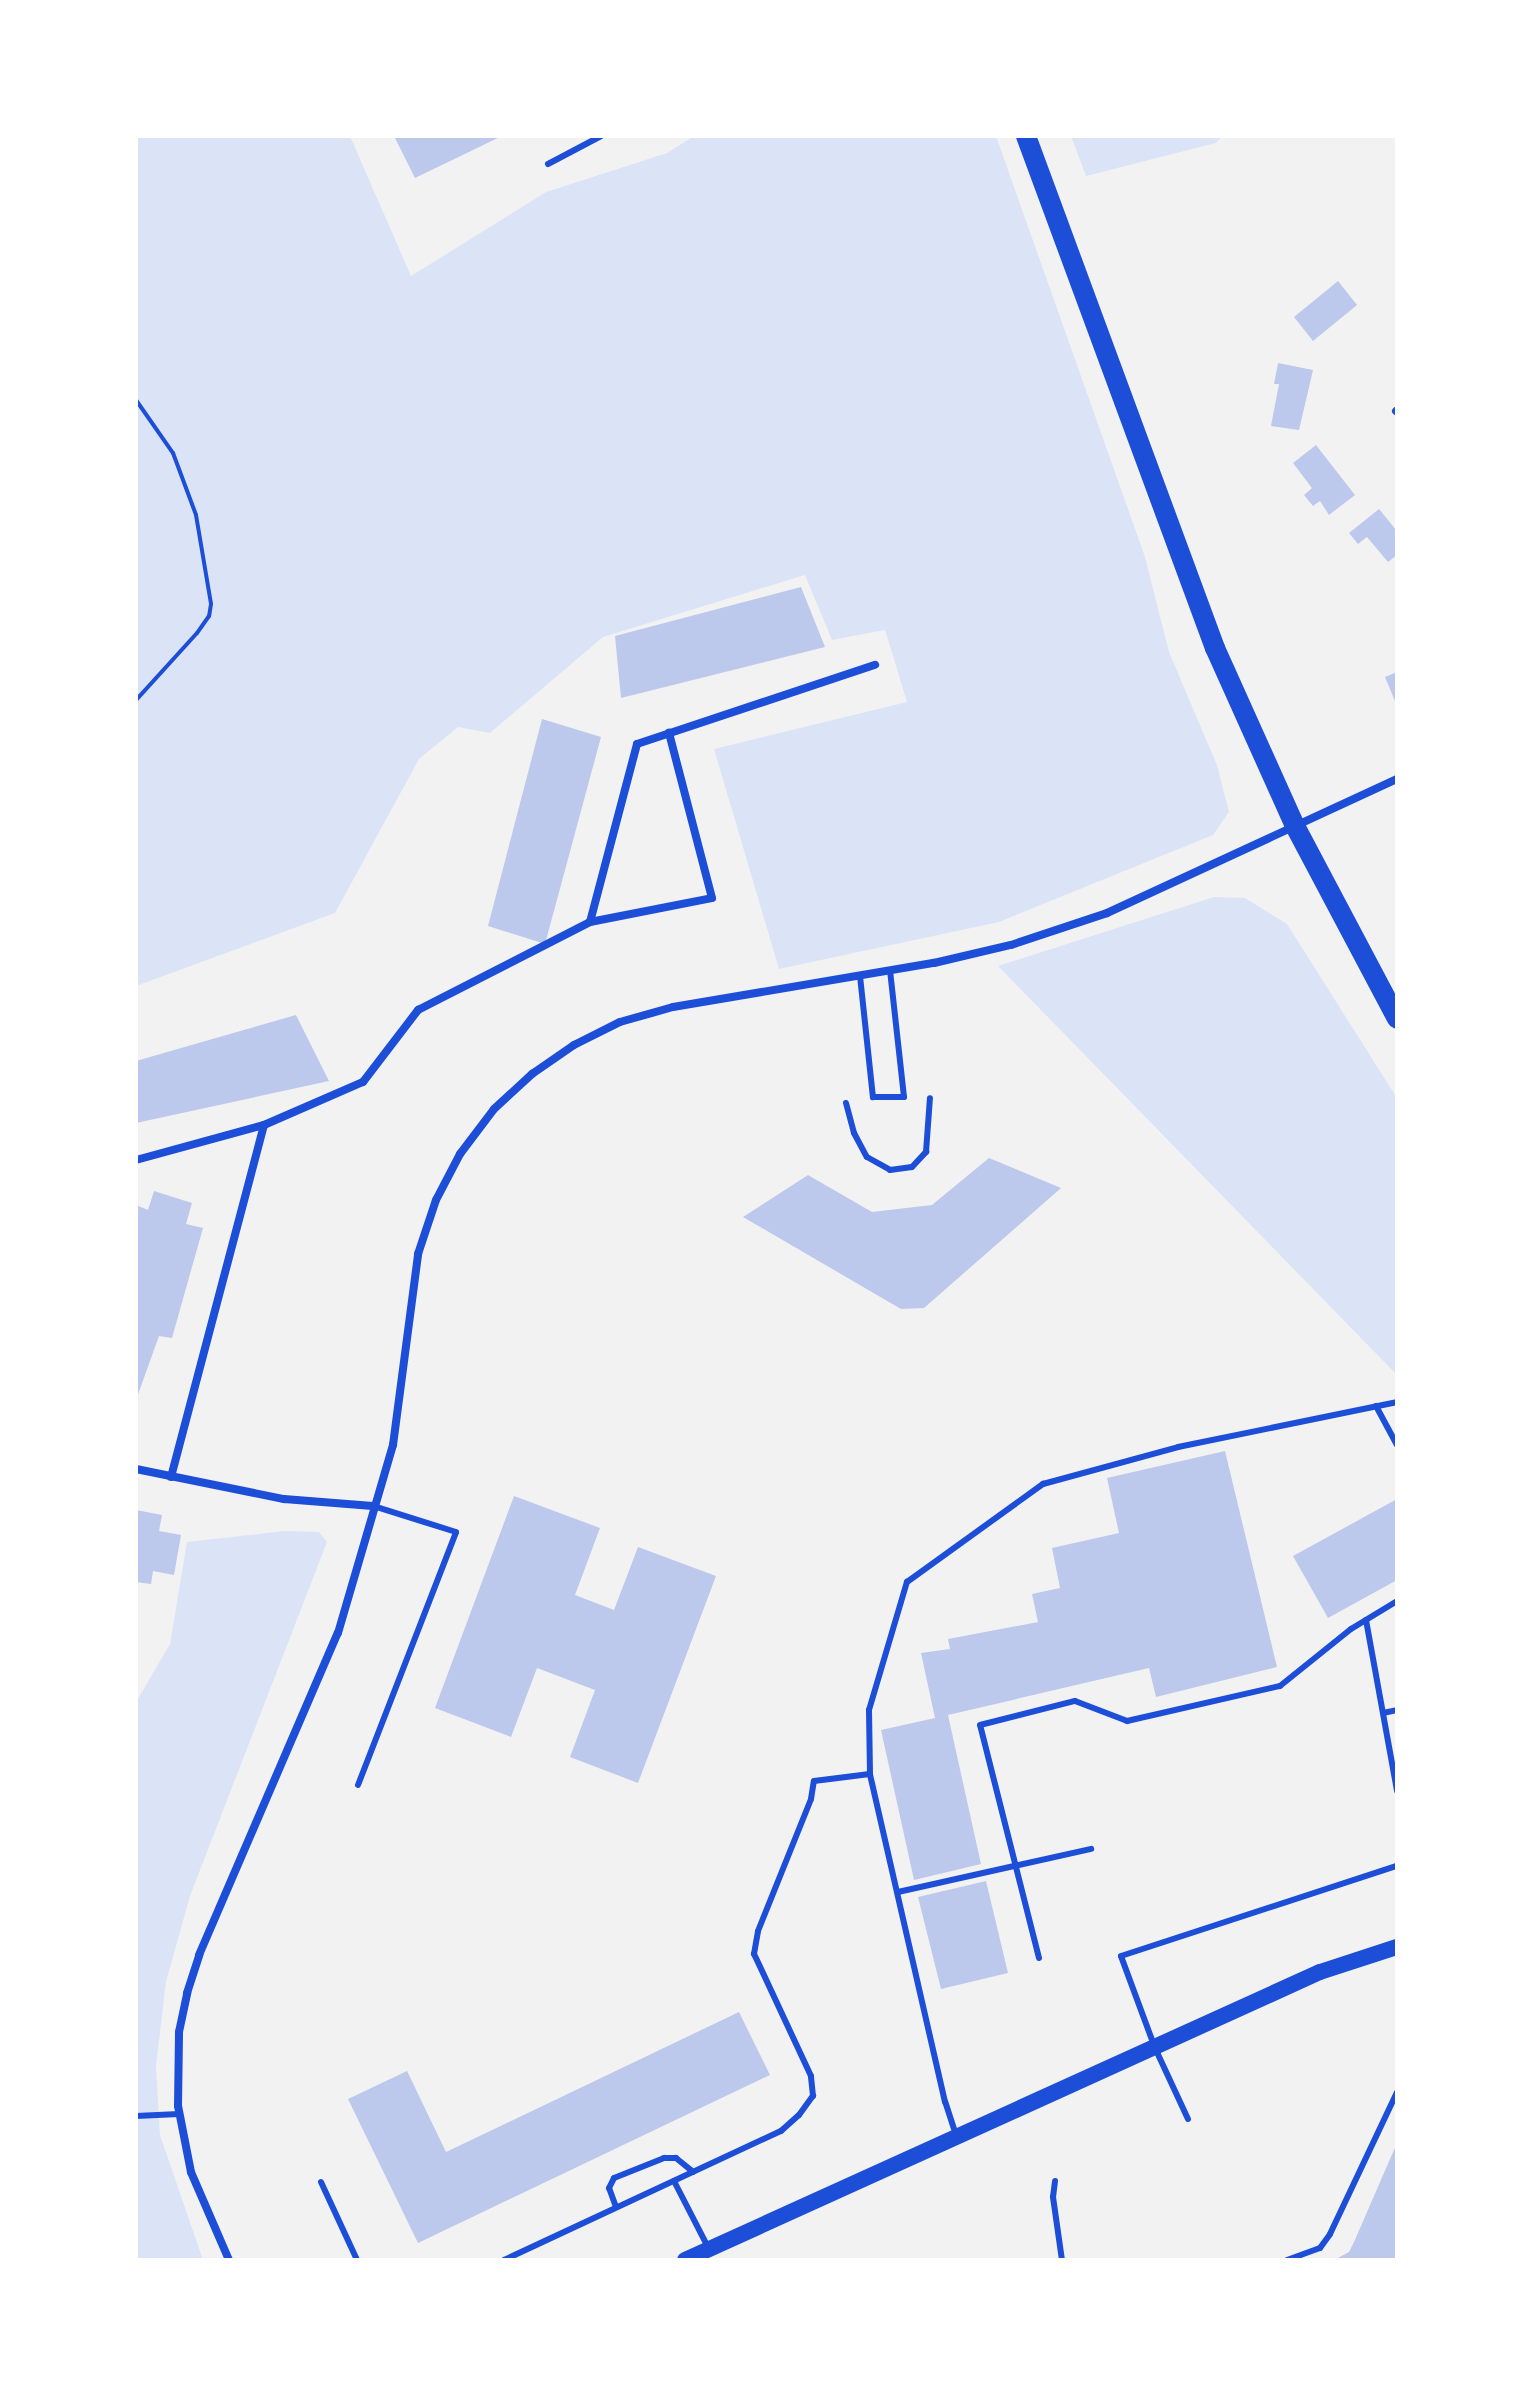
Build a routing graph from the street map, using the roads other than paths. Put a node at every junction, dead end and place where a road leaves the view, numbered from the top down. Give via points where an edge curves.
1 (601, 136) edge
2 (1026, 136) edge
3 (548, 164) dead end
4 (875, 665) dead end
5 (669, 733) junction
6 (1397, 779) edge
7 (1295, 826) junction
8 (590, 922) junction
9 (890, 971) junction
10 (860, 976) junction
11 (1397, 1019) edge
12 (930, 1098) dead end
13 (846, 1103) dead end
14 (264, 1125) junction
15 (136, 1160) edge
16 (1397, 1402) edge
17 (1376, 1406) junction
18 (1397, 1445) edge
19 (136, 1469) edge
20 (171, 1477) junction
21 (373, 1506) junction
22 (1397, 1601) edge
23 (1366, 1620) junction
24 (1397, 1710) edge
25 (1383, 1713) junction
26 (870, 1774) junction
27 (358, 1785) dead end
28 (1397, 1791) edge
29 (1091, 1849) dead end
30 (1016, 1865) junction
31 (1397, 1866) edge
32 (898, 1892) junction
33 (1397, 1947) edge
34 (1039, 1958) dead end
35 (1155, 2048) junction
36 (1397, 2092) edge
37 (179, 2114) junction
38 (136, 2116) edge
39 (1188, 2119) dead end
40 (957, 2137) junction
41 (693, 2172) junction
42 (674, 2181) junction
43 (1055, 2181) dead end
44 (321, 2182) dead end
45 (616, 2207) junction
46 (712, 2254) edge
47 (229, 2260) edge
48 (357, 2260) edge
49 (504, 2260) edge
50 (685, 2260) edge
51 (1062, 2260) edge
52 (1287, 2260) edge

1 - 3 lane
2 - 7 main road via 1215,648
4 - 5 street
5 - 8 street via 637,744
5 - 8 street via 712,898
6 - 7 street
7 - 9 street via 1107,913 1011,945
7 - 11 main road
8 - 14 street via 418,1010 363,1082
9 - 10 street
9 - 10 lane via 904,1097 873,1097
10 - 21 street via 673,1007 620,1022 563,1052 494,1109 460,1154 418,1254 393,1445
12 - 13 lane via 926,1152 912,1167 890,1170 867,1157
14 - 15 street
14 - 20 street
16 - 17 lane
17 - 18 lane
17 - 26 lane via 1178,1447 1043,1484 919,1573 907,1582 869,1710
19 - 20 street
20 - 21 street via 284,1499
21 - 27 lane via 456,1532
21 - 37 street via 338,1633 191,1980 179,2032
22 - 23 lane
23 - 25 lane
23 - 30 lane via 1280,1686 1127,1721 1075,1701 980,1725
24 - 25 lane
25 - 28 lane
26 - 32 lane
26 - 41 lane via 814,1781 758,1931 754,1954 811,2076 813,2096 781,2131
29 - 30 lane
30 - 32 lane
30 - 34 lane
31 - 35 lane via 1121,1956
32 - 40 lane
33 - 35 main road via 1320,1972
35 - 39 lane
35 - 40 main road
36 - 52 lane via 1330,2234 1320,2248
37 - 38 lane
37 - 47 street via 191,2172
40 - 46 main road
41 - 42 lane
41 - 45 lane via 676,2158 664,2158 614,2178 609,2188
42 - 45 lane
42 - 46 lane
43 - 51 lane
44 - 48 lane
45 - 49 lane
46 - 50 main road

